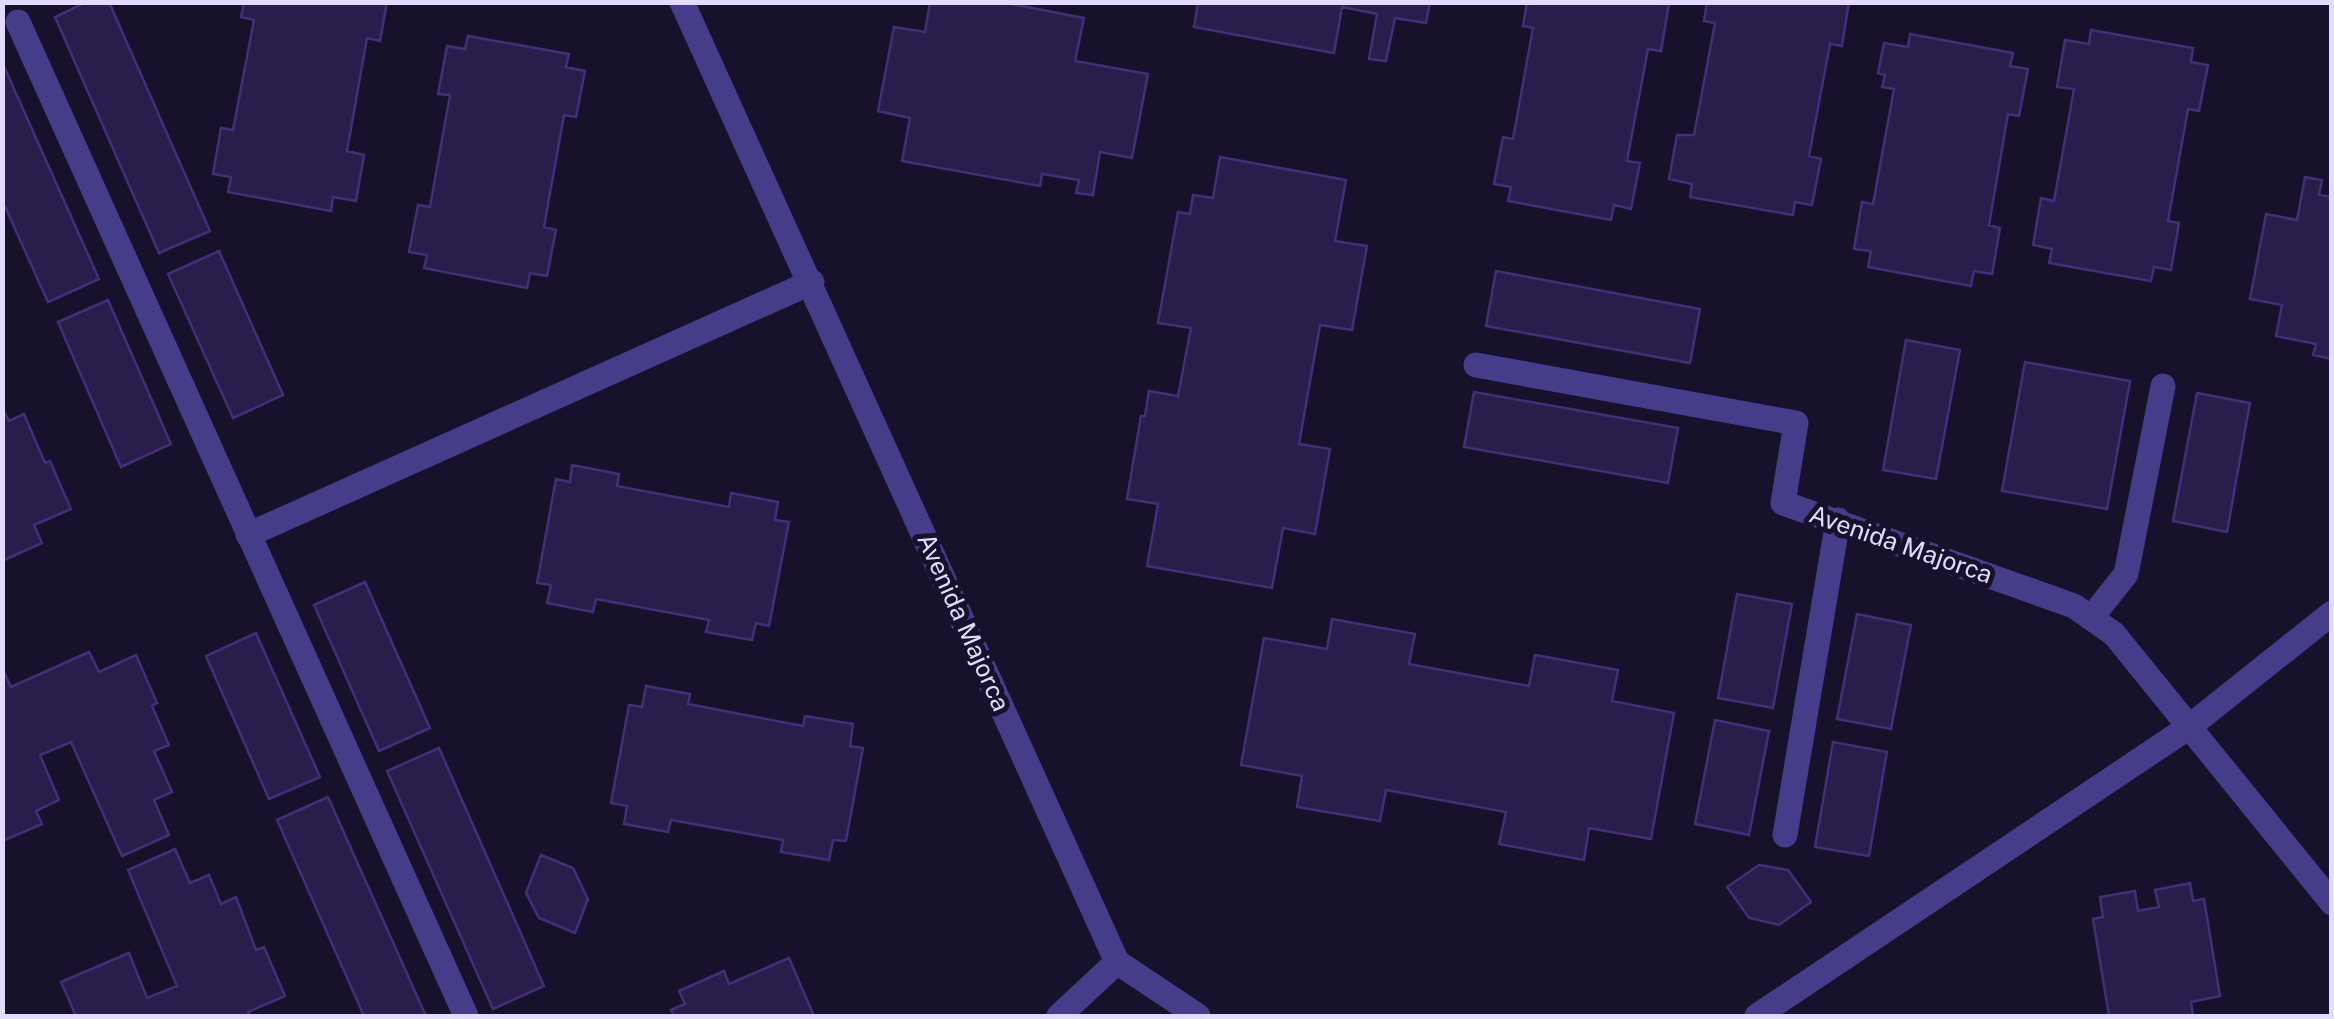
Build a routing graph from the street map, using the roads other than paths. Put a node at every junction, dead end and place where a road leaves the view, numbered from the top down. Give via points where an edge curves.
1 (682, 2) edge
2 (18, 22) dead end
3 (812, 282) junction
4 (1476, 366) dead end
5 (2163, 386) dead end
6 (1838, 520) junction
7 (248, 535) junction
8 (2332, 613) edge
9 (2091, 618) junction
10 (2189, 727) junction
11 (1784, 835) dead end
12 (2332, 903) edge
13 (1117, 962) junction
14 (466, 1016) edge
15 (1059, 1016) edge
16 (1198, 1016) edge
17 (1757, 1016) edge

1 - 3 street, Avenida Majorca
2 - 7 street
3 - 7 street
3 - 13 street, Avenida Majorca
4 - 6 street, Avenida Majorca via 1796,423 1782,503
5 - 9 street via 2126,574
6 - 9 street, Avenida Majorca via 2074,606
6 - 11 street
7 - 14 street
8 - 10 street
9 - 10 street, Avenida Majorca via 2114,634
10 - 12 street, Avenida Majorca
10 - 17 street
13 - 15 street
13 - 16 street

